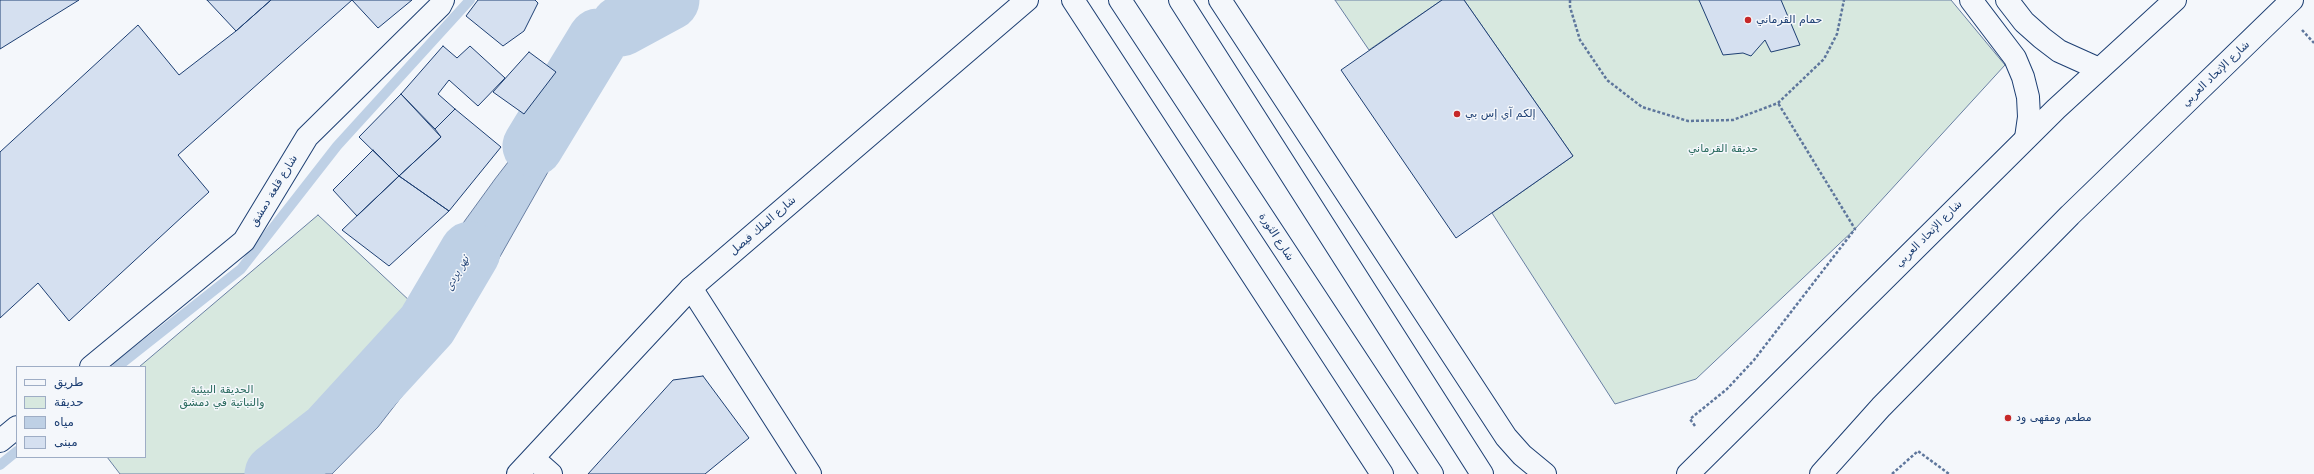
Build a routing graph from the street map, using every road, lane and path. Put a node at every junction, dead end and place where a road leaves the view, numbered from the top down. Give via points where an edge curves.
1 (443, 0) edge
2 (1028, 0) edge
3 (1073, 0) edge
4 (1120, 0) edge
5 (1180, 0) edge
6 (1220, 0) edge
7 (1570, 0) edge
8 (1844, 0) edge
9 (1971, 0) edge
10 (2007, 0) edge
11 (2175, 0) edge
12 (2292, 0) edge
13 (2099, 69) junction
14 (1778, 103) junction
15 (2026, 138) junction
16 (691, 288) junction
17 (92, 366) edge
18 (1690, 419) dead end
19 (16, 428) edge
20 (0, 441) edge
21 (534, 459) junction
22 (1520, 465) edge
23 (1477, 466) edge
24 (518, 474) edge
25 (550, 474) edge
26 (810, 474) edge
27 (1382, 474) edge
28 (1432, 474) edge
29 (1545, 474) edge
30 (1688, 474) edge
31 (1822, 474) edge
32 (1892, 474) edge
33 (1949, 474) edge

1 - 17 main road, شارع قلعة دمشق via 440,6 307,137 244,242
2 - 16 main road, شارع الملك فيصل
3 - 27 main road
4 - 28 main road, شارع الثورة
5 - 23 main road
6 - 22 main road via 1506,437
7 - 14 path via 1580,40 1607,80 1642,107 1688,121 1732,120
8 - 14 path via 1837,34 1824,58
9 - 15 main road via 2015,58 2023,77 2029,117
10 - 13 main road via 2024,22 2042,38 2078,61
11 - 13 main road, شارع الإتحاد العربي
12 - 31 main road, شارع الإتحاد العربي via 2064,221 1880,407
13 - 15 main road, شارع الإتحاد العربي
14 - 18 path via 1855,229 1754,360 1726,389
15 - 30 main road, شارع الإتحاد العربي
16 - 21 main road, شارع الملك فيصل
16 - 26 main road
19 - 20 main road
21 - 24 main road, شارع الملك فيصل
21 - 25 main road
22 - 29 main road
32 - 33 path via 1918,451

